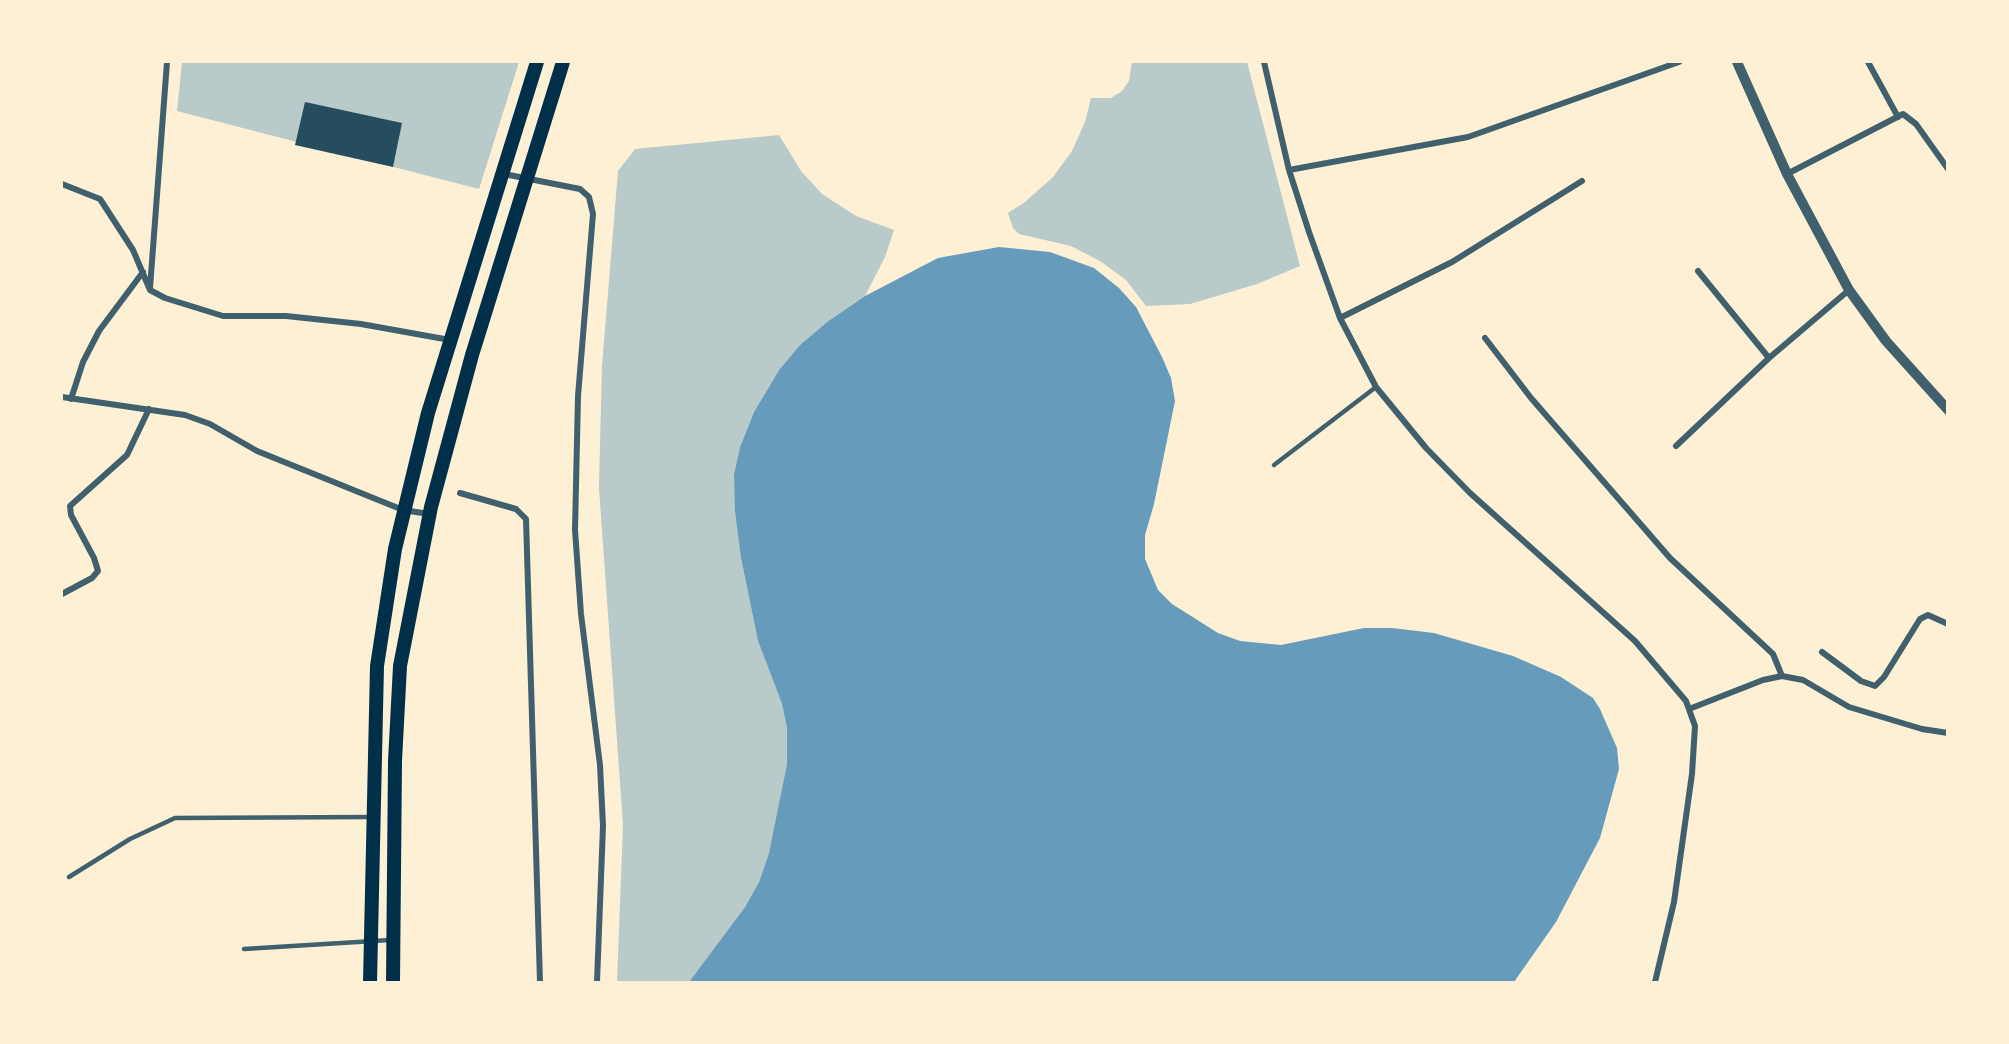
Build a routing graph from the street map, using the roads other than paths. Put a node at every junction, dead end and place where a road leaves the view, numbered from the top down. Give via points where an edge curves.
1 (167, 62) edge
2 (537, 62) edge
3 (564, 62) edge
4 (1264, 62) edge
5 (1679, 62) edge
6 (1737, 62) edge
7 (1868, 62) edge
8 (1898, 117) junction
9 (1947, 169) edge
10 (1289, 171) junction
11 (503, 174) junction
12 (1787, 174) junction
13 (527, 178) junction
14 (1582, 182) dead end
15 (62, 184) edge
16 (1698, 271) dead end
17 (143, 272) junction
18 (150, 290) junction
19 (1849, 290) junction
20 (1340, 318) junction
21 (1485, 338) dead end
22 (451, 340) junction
23 (1768, 358) junction
24 (1376, 387) junction
25 (62, 397) edge
26 (71, 399) junction
27 (148, 409) junction
28 (1947, 410) edge
29 (1676, 446) dead end
30 (1275, 465) dead end
31 (460, 493) dead end
32 (403, 510) junction
33 (429, 514) junction
34 (62, 594) edge
35 (1947, 624) edge
36 (1822, 652) dead end
37 (1782, 676) junction
38 (1689, 709) junction
39 (1947, 733) edge
40 (372, 817) junction
41 (69, 877) dead end
42 (371, 939) junction
43 (393, 940) junction
44 (244, 949) dead end
45 (370, 982) edge
46 (393, 982) edge
47 (540, 982) edge
48 (597, 982) edge
49 (1655, 982) edge

1 - 18 street
2 - 11 highway
3 - 13 highway
4 - 10 street
5 - 10 street via 1468,137
6 - 12 street
7 - 8 street
8 - 9 street via 1903,114 1917,124
8 - 12 street
10 - 20 street
11 - 13 street
11 - 22 highway
12 - 19 street
13 - 33 highway via 472,355
13 - 48 street via 580,189 589,197 593,214 578,396 574,530 600,765 603,826
14 - 20 street via 1452,262
15 - 17 street via 100,199 125,235
16 - 23 street
17 - 18 street
17 - 26 street via 99,331
18 - 22 street via 223,316 286,316
19 - 23 street
19 - 28 street via 1886,341
20 - 24 street
21 - 37 street via 1531,398 1670,558 1773,654
22 - 32 highway
23 - 29 street
24 - 30 lane
24 - 38 street via 1426,448 1470,493 1635,641
25 - 26 street
26 - 27 street
27 - 32 street via 210,424 257,451
27 - 34 street via 127,455 70,506 98,571
31 - 47 street via 516,509 526,519
32 - 33 street
32 - 40 highway via 376,666
33 - 43 highway via 400,666
35 - 36 street via 1928,615 1920,620 1875,686
37 - 38 street
37 - 39 street via 1803,680 1849,707
38 - 49 street via 1695,726 1692,774 1674,902
40 - 41 lane via 175,818 130,839
40 - 42 highway
42 - 43 lane
42 - 44 lane
42 - 45 highway
43 - 46 highway

